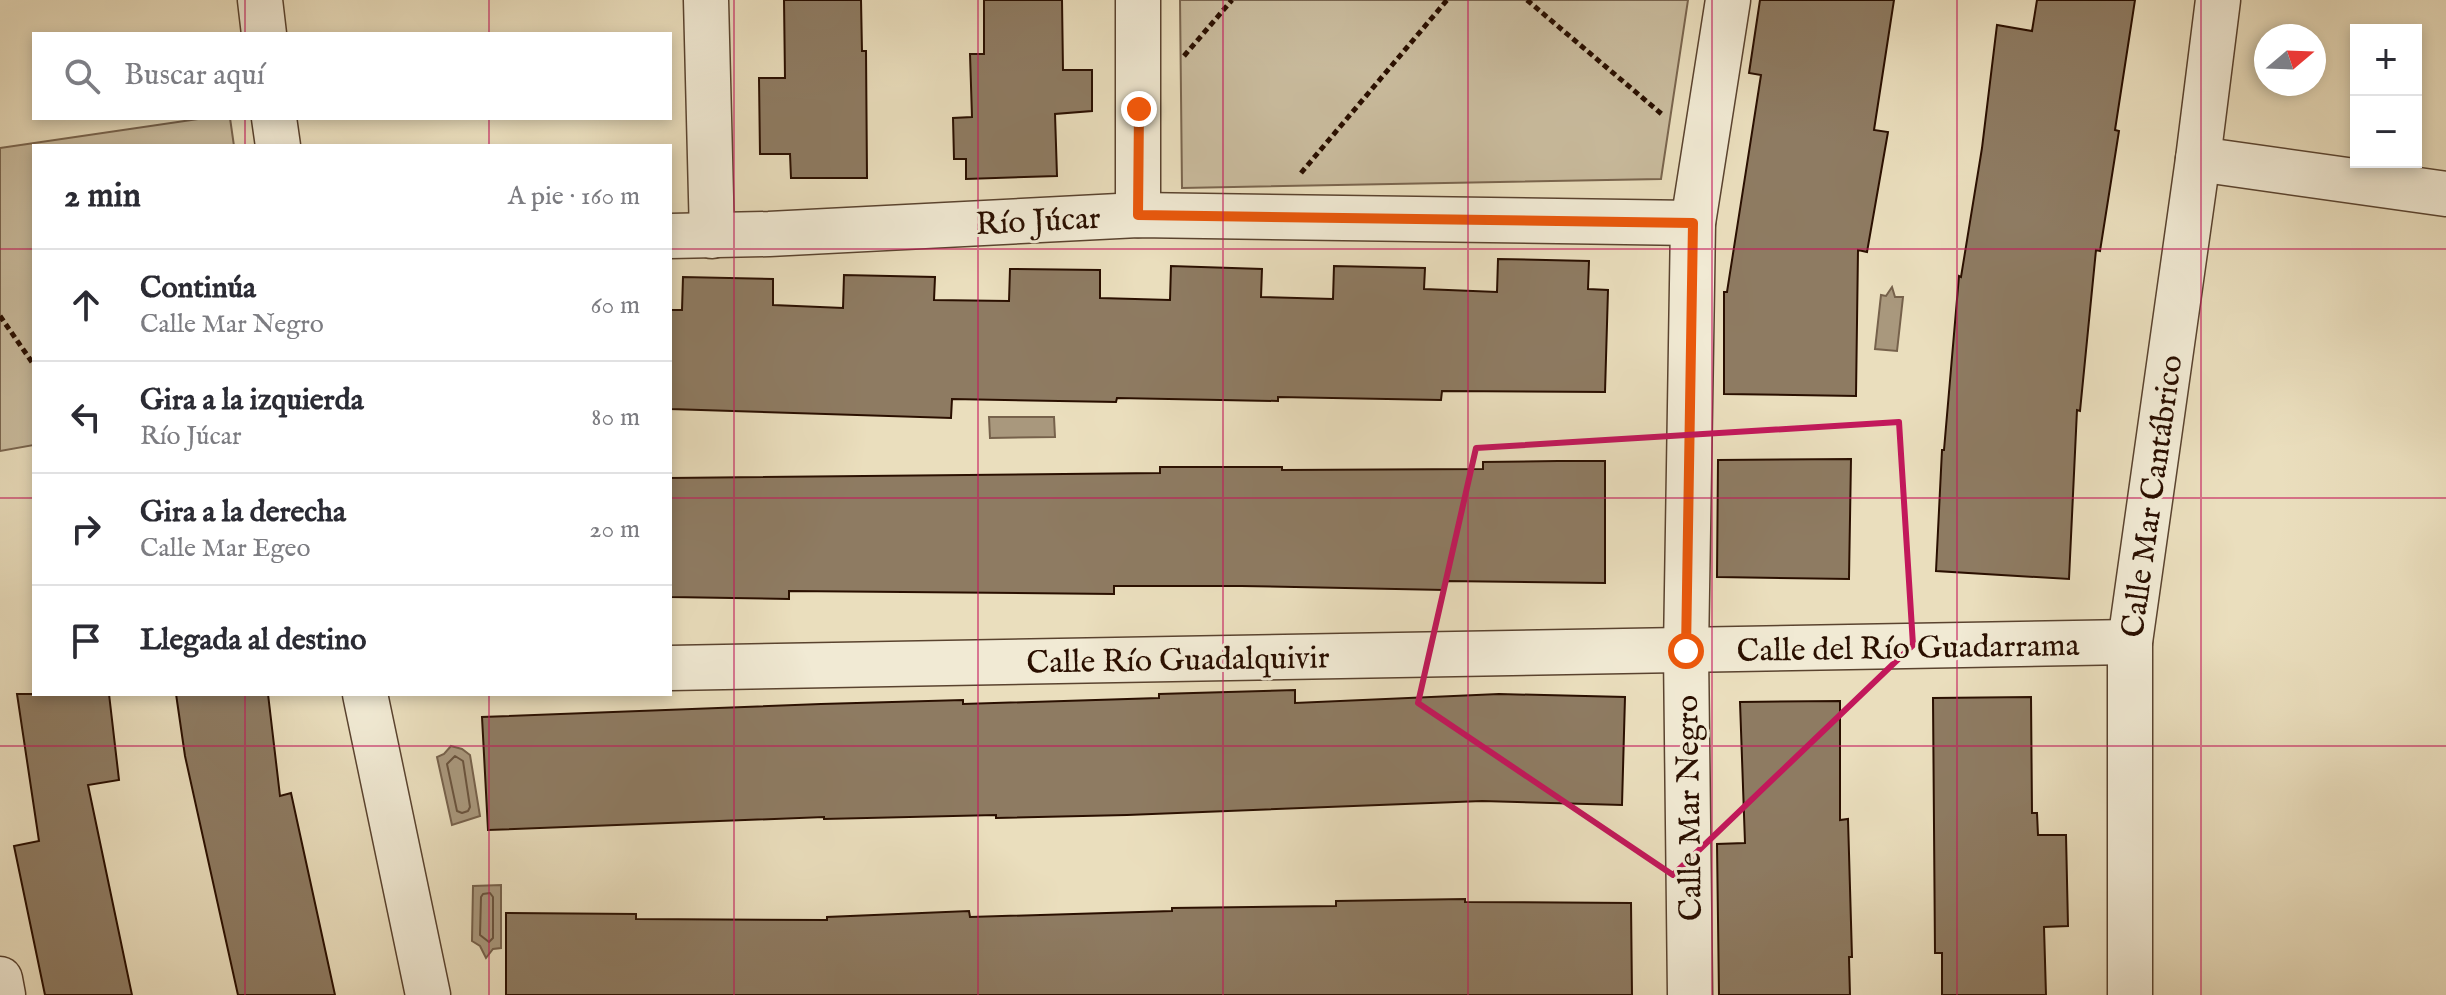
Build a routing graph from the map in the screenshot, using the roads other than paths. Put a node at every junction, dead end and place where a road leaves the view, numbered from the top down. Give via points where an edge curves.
1 (260, 0) edge
2 (706, 0) edge
3 (1138, 0) edge
4 (1728, 0) edge
5 (2218, 0) edge
6 (264, 32) edge
7 (274, 120) edge
8 (278, 144) edge
9 (2198, 159) junction
10 (2446, 194) edge
11 (1138, 215) junction
12 (1693, 223) junction
13 (691, 236) edge
14 (2130, 642) junction
15 (1686, 651) junction
16 (672, 668) edge
17 (365, 696) edge
18 (0, 979) edge
19 (3, 995) edge
20 (428, 995) edge
21 (1690, 995) edge
22 (2130, 995) edge

1 - 6 street
2 - 13 street
3 - 11 street
4 - 12 street, Calle Mar Negro
5 - 9 street, Calle Mar Cantábrico
7 - 8 street
9 - 10 street
9 - 14 street, Calle Mar Cantábrico
11 - 12 street, Río Júcar
11 - 13 street, Río Júcar
12 - 15 street, Calle Mar Negro
14 - 15 street, Calle del Río Guadarrama
14 - 22 street, Calle Mar Cantábrico
15 - 16 street, Calle Río Guadalquivir
15 - 21 street, Calle Mar Negro
17 - 20 street
18 - 19 street

